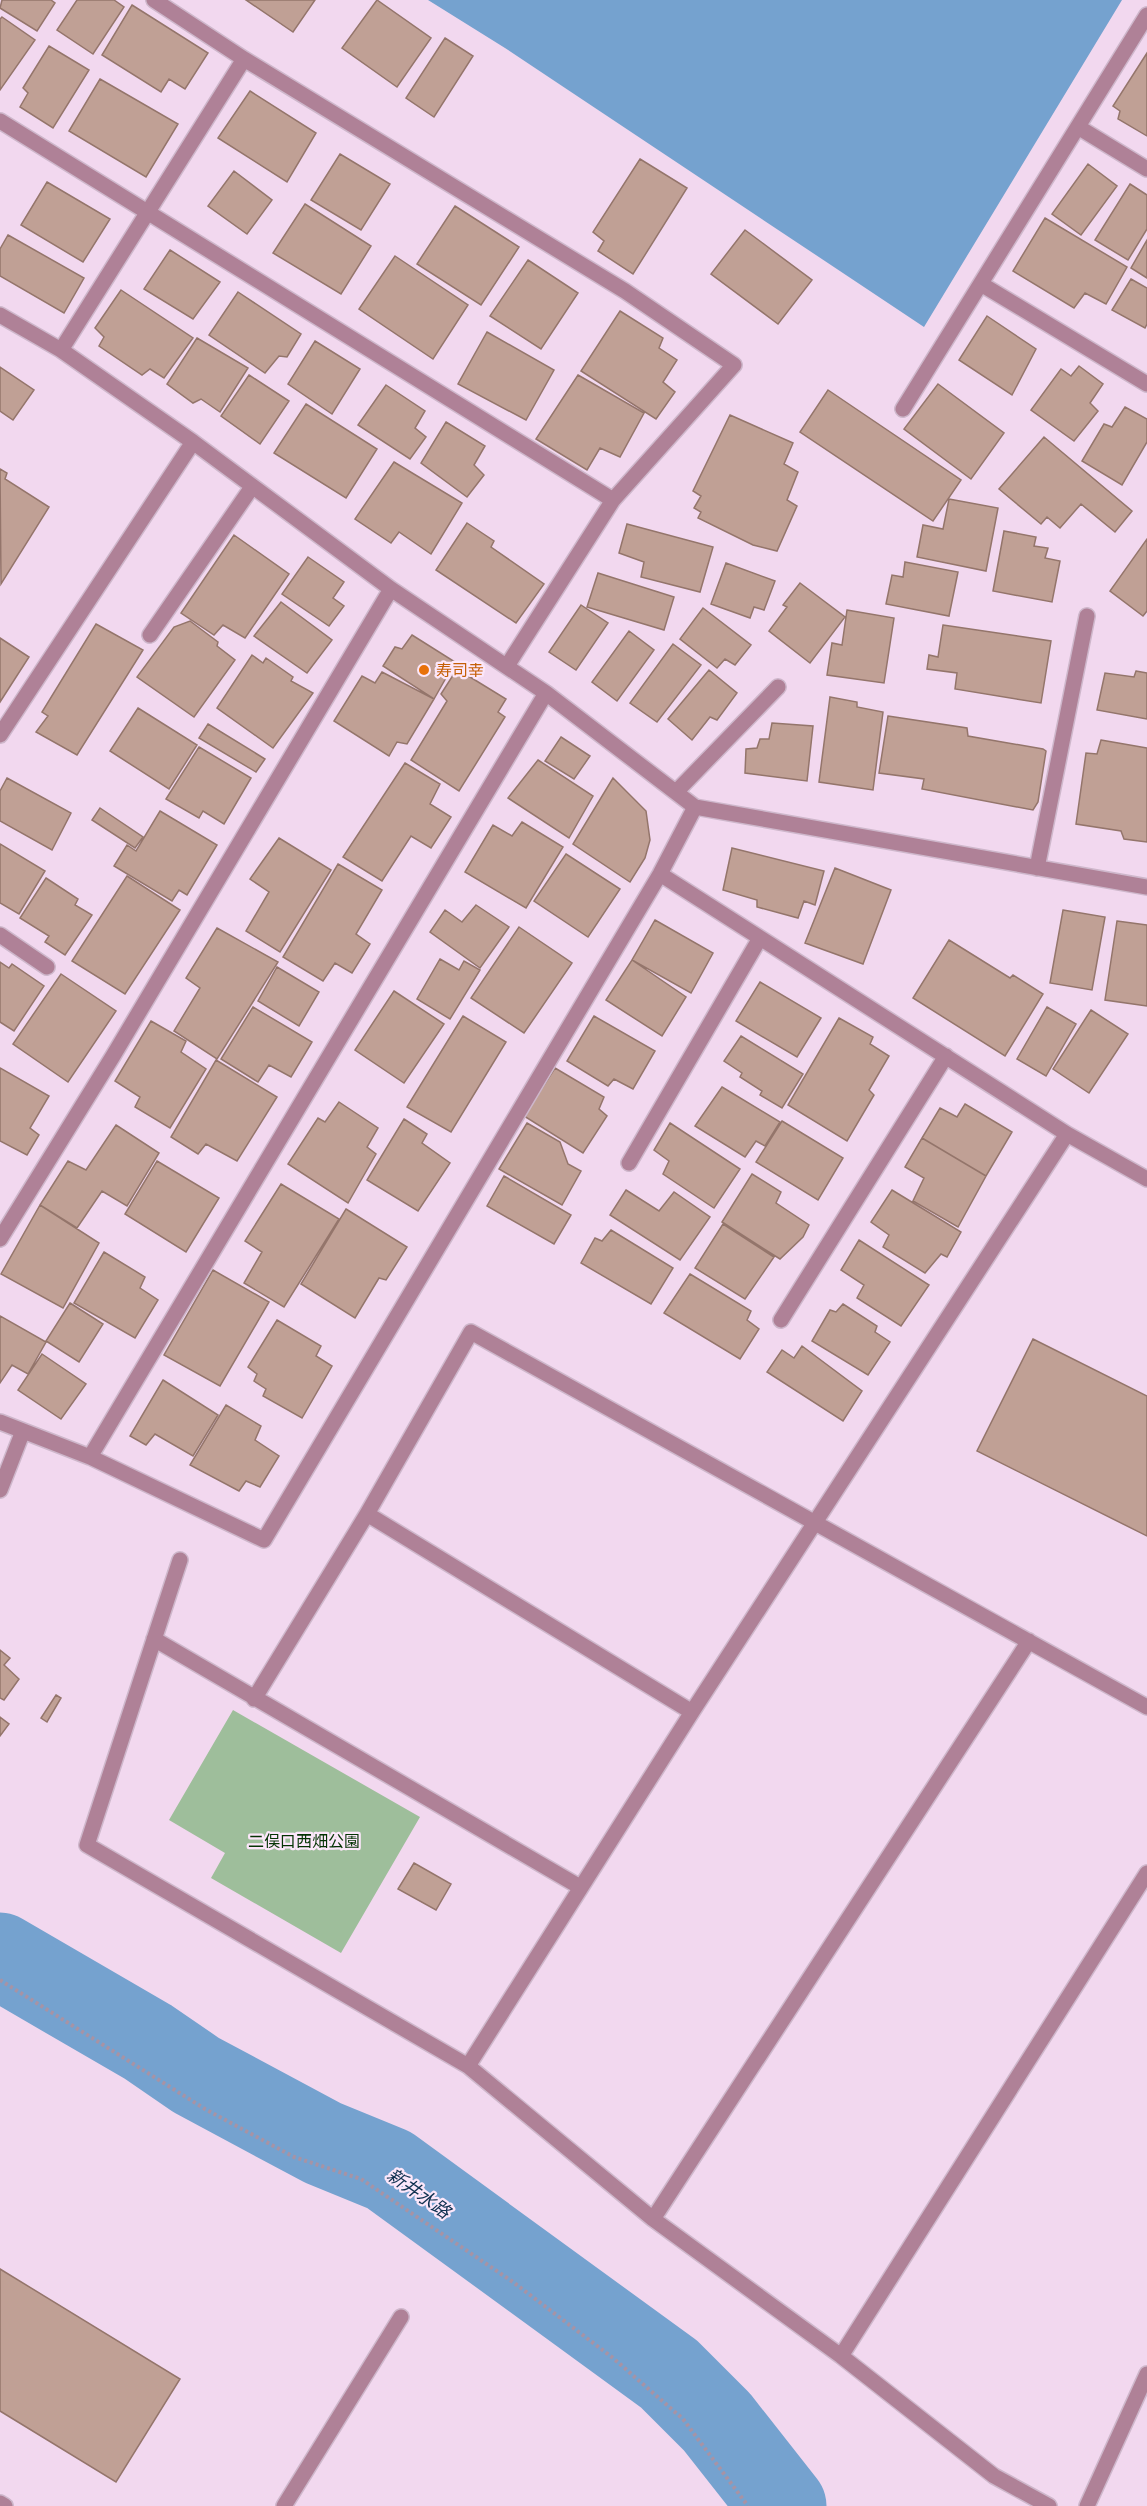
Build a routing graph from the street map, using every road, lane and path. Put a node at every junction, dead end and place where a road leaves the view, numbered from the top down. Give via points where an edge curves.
1 (154, 0) edge
2 (1147, 15) edge
3 (244, 59) junction
4 (0, 121) edge
5 (1078, 127) junction
6 (1147, 169) edge
7 (149, 211) junction
8 (981, 284) junction
9 (0, 315) edge
10 (61, 350) junction
11 (1147, 384) edge
12 (903, 409) dead end
13 (194, 442) junction
14 (252, 487) junction
15 (613, 500) junction
16 (391, 589) junction
17 (1087, 616) dead end
18 (150, 635) dead end
19 (507, 666) junction
20 (778, 687) dead end
21 (546, 693) junction
22 (0, 735) edge
23 (676, 792) junction
24 (695, 807) junction
25 (1037, 868) junction
26 (660, 874) junction
27 (1147, 887) edge
28 (0, 935) edge
29 (760, 938) junction
30 (47, 967) dead end
31 (946, 1056) junction
32 (1067, 1134) junction
33 (629, 1163) dead end
34 (1147, 1179) edge
35 (0, 1239) edge
36 (781, 1320) dead end
37 (0, 1422) edge
38 (23, 1431) junction
39 (90, 1457) junction
40 (0, 1490) edge
41 (367, 1514) junction
42 (814, 1523) junction
43 (180, 1560) dead end
44 (154, 1639) junction
45 (1029, 1641) junction
46 (254, 1699) junction
47 (1147, 1707) edge
48 (692, 1712) junction
49 (1147, 1873) edge
50 (580, 1887) junction
51 (0, 1980) edge
52 (468, 2067) junction
53 (652, 2219) junction
54 (401, 2317) dead end
55 (842, 2356) junction
56 (1147, 2374) edge
57 (0, 2503) edge
58 (5, 2506) edge
59 (284, 2506) edge
60 (748, 2506) edge
61 (1048, 2506) edge
62 (1087, 2506) edge

1 - 3 street
2 - 5 street
3 - 7 street
3 - 15 street via 625,291 734,365
4 - 7 street
5 - 6 street
5 - 8 street
7 - 10 street
7 - 15 street
8 - 11 street
8 - 12 street
9 - 10 street
10 - 13 street
13 - 14 street
13 - 22 street
14 - 16 street
14 - 18 street
15 - 19 street
16 - 19 street
16 - 35 street
17 - 25 street
19 - 21 street
20 - 23 street
21 - 23 street
21 - 39 street
23 - 24 street
24 - 25 street
24 - 26 street
25 - 27 street
26 - 29 street
26 - 39 street via 264,1540
28 - 30 street
29 - 31 street
29 - 33 street
31 - 32 street
31 - 36 street
32 - 34 street
32 - 42 street
37 - 38 street
38 - 39 street
38 - 40 street
41 - 42 street via 471,1332
41 - 46 street
41 - 48 street
42 - 45 street
42 - 48 street
43 - 44 street
44 - 46 street
44 - 52 street via 87,1845
45 - 47 street
45 - 53 street
46 - 50 street
48 - 50 street
49 - 55 street
50 - 52 street
51 - 60 path via 234,2125 294,2157 361,2179 513,2282 613,2358 682,2420
52 - 53 street
53 - 55 street
54 - 59 street
55 - 61 street via 994,2476
56 - 62 street
57 - 58 street

